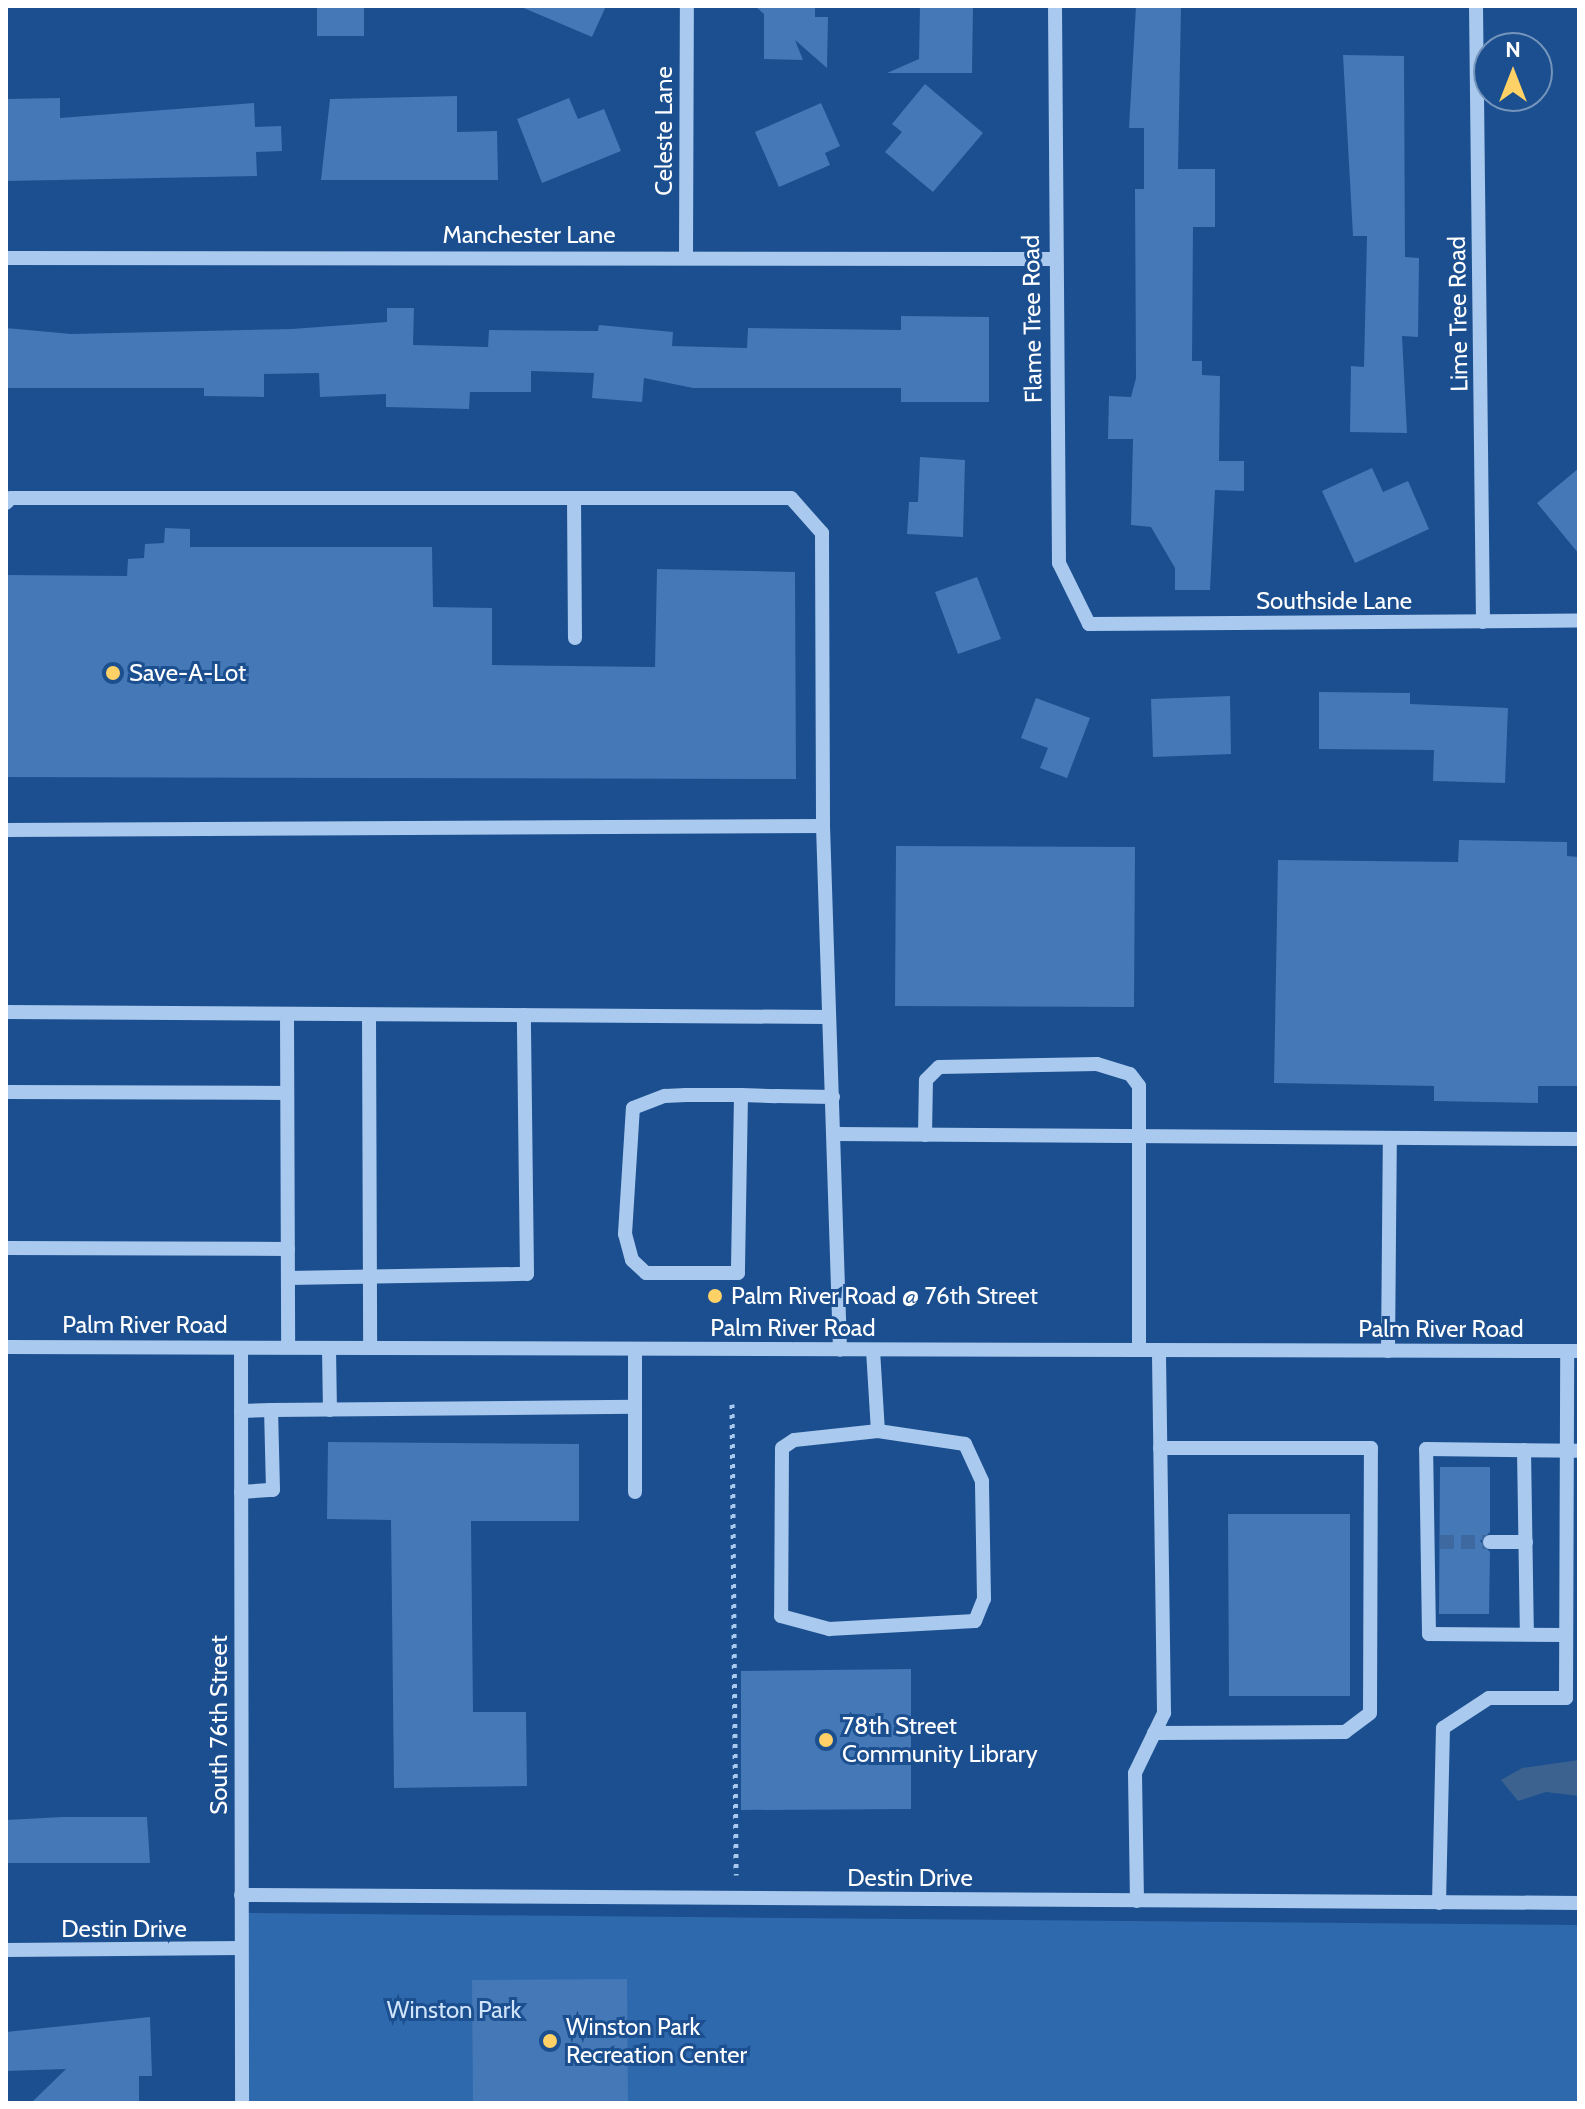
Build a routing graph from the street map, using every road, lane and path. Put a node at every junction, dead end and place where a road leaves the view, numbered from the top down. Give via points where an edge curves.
1 (687, 6) edge
2 (1055, 6) edge
3 (1476, 6) edge
4 (686, 257) junction
5 (6, 258) edge
6 (1052, 259) junction
7 (574, 498) junction
8 (6, 503) edge
9 (1579, 621) edge
10 (1483, 622) junction
11 (1089, 624) joint
12 (575, 638) dead end
13 (823, 826) junction
14 (6, 830) edge
15 (6, 1012) edge
16 (287, 1014) junction
17 (369, 1015) junction
18 (524, 1015) junction
19 (826, 1017) junction
20 (6, 1092) edge
21 (287, 1093) junction
22 (741, 1095) junction
23 (833, 1097) junction
24 (836, 1134) junction
25 (925, 1135) junction
26 (1140, 1136) junction
27 (1390, 1139) junction
28 (1579, 1139) edge
29 (6, 1248) edge
30 (288, 1249) junction
31 (288, 1278) junction
32 (370, 1279) junction
33 (6, 1347) edge
34 (288, 1347) junction
35 (241, 1348) junction
36 (329, 1348) junction
37 (370, 1348) junction
38 (635, 1349) junction
39 (840, 1350) junction
40 (873, 1350) junction
41 (1139, 1350) junction
42 (1159, 1350) junction
43 (1388, 1351) junction
44 (1573, 1351) edge
45 (732, 1404) dead end
46 (635, 1407) junction
47 (271, 1410) junction
48 (330, 1410) junction
49 (241, 1411) junction
50 (878, 1431) junction
51 (1160, 1448) junction
52 (1524, 1450) junction
53 (1572, 1451) edge
54 (241, 1492) junction
55 (635, 1492) dead end
56 (1490, 1542) tunnel mouth
57 (1526, 1542) junction
58 (1527, 1634) junction
59 (1565, 1635) junction
60 (1572, 1698) edge
61 (1154, 1733) junction
62 (241, 1895) junction
63 (736, 1899) junction
64 (1137, 1901) junction
65 (1439, 1903) junction
66 (1579, 1903) edge
67 (241, 1948) junction
68 (6, 1950) edge
69 (242, 2103) edge

1 - 4 street, Celeste Lane
2 - 6 street, Flame Tree Road
3 - 10 street, Lime Tree Road
4 - 5 street, Manchester Lane
4 - 6 street, Manchester Lane
6 - 11 street, Flame Tree Road via 1059,563
7 - 8 street
7 - 12 street
7 - 13 street via 791,498 822,533
9 - 10 street, Southside Lane
10 - 11 street, Southside Lane
13 - 14 street
13 - 19 street
15 - 16 street
16 - 17 street
16 - 21 street
17 - 18 street
17 - 32 street
18 - 19 street
18 - 32 street via 527,1274
19 - 23 street
20 - 21 street
21 - 30 street
22 - 22 street via 665,1096 633,1108 625,1218 632,1260 646,1273 738,1273
22 - 23 street
23 - 24 street
24 - 25 street
24 - 39 street
25 - 26 street
25 - 26 street via 926,1080 939,1067 1097,1064 1130,1074 1139,1086
26 - 27 street
26 - 41 street
27 - 28 street
27 - 43 street
29 - 30 street
30 - 31 street
31 - 32 street
31 - 34 street
32 - 37 street
33 - 35 street, Palm River Road
34 - 35 street, Palm River Road
34 - 36 street, Palm River Road
35 - 49 street, South 76th Street
36 - 37 street, Palm River Road
36 - 48 street
37 - 38 street, Palm River Road
38 - 39 street, Palm River Road
38 - 46 street
39 - 40 street, Palm River Road
40 - 41 street, Palm River Road
40 - 50 street
41 - 42 street, Palm River Road
42 - 43 street, Palm River Road
42 - 51 street
43 - 44 street, Palm River Road
44 - 53 street
45 - 63 path
46 - 48 street
46 - 55 street
47 - 48 street
47 - 49 street
47 - 54 street via 273,1490
49 - 54 street, South 76th Street
50 - 50 street via 794,1440 782,1448 781,1616 829,1629 975,1621 984,1599 982,1481 965,1444
51 - 61 street via 1164,1713
51 - 61 street via 1371,1448 1370,1713 1345,1732
52 - 53 street
52 - 57 street
52 - 58 street via 1426,1449 1434,1542 1429,1634
53 - 59 street
54 - 62 street, South 76th Street
56 - 57 street
57 - 58 street
58 - 59 street
59 - 60 street
60 - 65 street via 1489,1698 1443,1728
61 - 64 street via 1135,1773
62 - 63 street, Destin Drive
62 - 67 street, South 76th Street
63 - 64 street, Destin Drive
64 - 65 street, Destin Drive
65 - 66 street, Destin Drive
67 - 68 street, Destin Drive
67 - 69 street, South 76th Street

